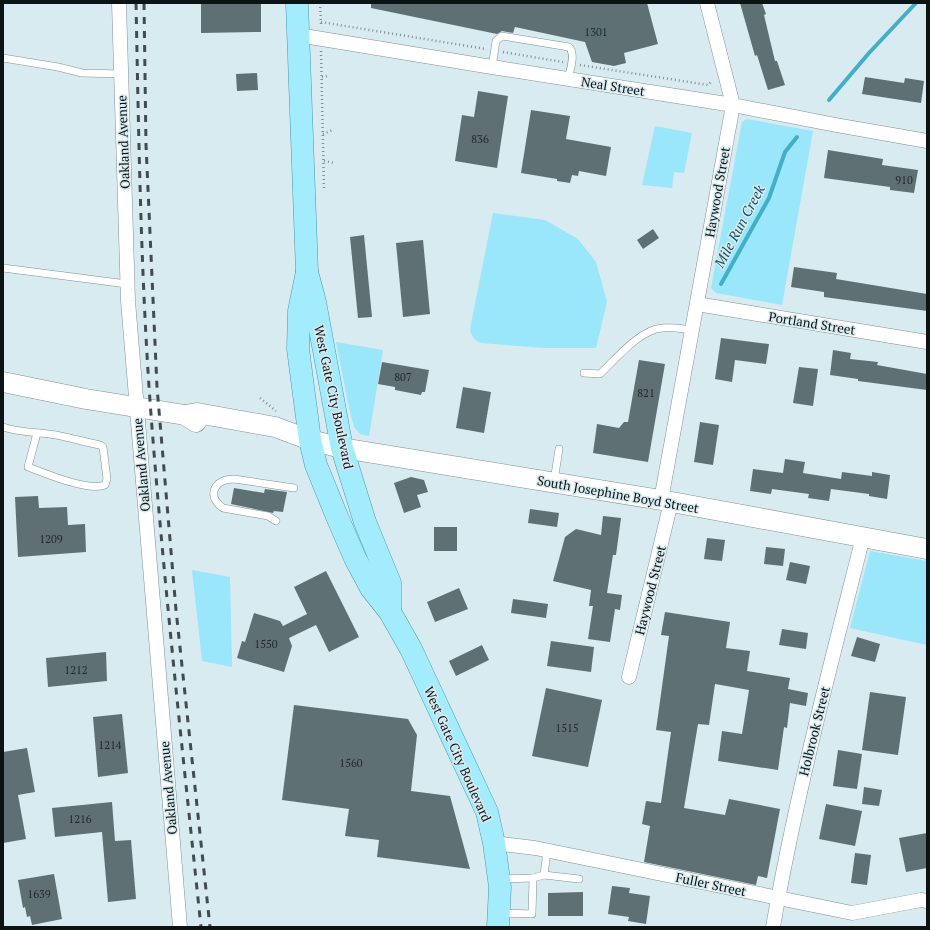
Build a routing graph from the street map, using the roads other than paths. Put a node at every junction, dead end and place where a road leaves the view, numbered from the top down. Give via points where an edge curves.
1 (119, 3) edge
2 (297, 3) edge
3 (707, 3) edge
4 (298, 35) junction
5 (3, 58) edge
6 (492, 67) junction
7 (121, 74) junction
8 (568, 79) junction
9 (733, 105) junction
10 (927, 141) edge
11 (3, 268) edge
12 (307, 272) junction
13 (127, 284) junction
14 (697, 304) junction
15 (693, 330) junction
16 (927, 342) edge
17 (584, 373) dead end
18 (3, 382) edge
19 (136, 407) junction
20 (3, 427) edge
21 (37, 433) junction
22 (310, 440) junction
23 (342, 448) junction
24 (559, 449) dead end
25 (554, 483) junction
26 (294, 488) dead end
27 (666, 501) junction
28 (276, 522) dead end
29 (863, 537) junction
30 (927, 549) edge
31 (390, 612) junction
32 (629, 677) dead end
33 (494, 843) junction
34 (547, 851) junction
35 (544, 875) junction
36 (533, 878) junction
37 (499, 879) junction
38 (579, 879) dead end
39 (778, 898) junction
40 (927, 901) edge
41 (498, 920) edge
42 (180, 927) edge
43 (773, 927) edge

1 - 7 street, Oakland Avenue
2 - 4 main road, West Gate City Boulevard
3 - 9 street, Haywood Street
4 - 6 street, Neal Street
4 - 12 main road, West Gate City Boulevard
5 - 7 lane via 58,67 82,74
6 - 8 street, Neal Street
6 - 8 lane via 497,39 502,36 510,37 569,47 572,53
7 - 13 street, Oakland Avenue
8 - 9 street, Neal Street
9 - 10 street, Neal Street
9 - 14 street, Haywood Street
11 - 13 lane
12 - 22 main road, West Gate City Boulevard via 299,311 298,349
12 - 23 main road, West Gate City Boulevard
13 - 19 street, Oakland Avenue
14 - 15 street, Haywood Street
14 - 16 street, Portland Street
15 - 17 lane via 650,330 639,337 600,374
15 - 27 street, Haywood Street
18 - 19 main road, South Josephine Boyd Street
19 - 22 main road, South Josephine Boyd Street via 185,416 197,413 261,425
19 - 42 street, Oakland Avenue
20 - 21 lane
21 - 21 lane via 103,447 105,485 82,485 28,467
22 - 23 main road, South Josephine Boyd Street
22 - 31 main road, West Gate City Boulevard via 316,465 355,558 371,588
23 - 25 main road, South Josephine Boyd Street
23 - 31 main road, West Gate City Boulevard via 365,522 390,583
24 - 25 lane
25 - 27 main road, South Josephine Boyd Street
26 - 28 lane via 234,479 226,479 217,485 215,500 223,508 268,516
27 - 29 main road, South Josephine Boyd Street
27 - 32 street, Haywood Street
29 - 30 main road, South Josephine Boyd Street
29 - 39 street, Holbrook Street via 810,748 786,850
31 - 33 main road, West Gate City Boulevard via 411,649 487,812
33 - 34 street, Fuller Street
33 - 37 main road, West Gate City Boulevard
34 - 35 lane
34 - 39 street, Fuller Street
35 - 36 lane
35 - 38 lane
36 - 37 lane
36 - 41 lane via 532,914
37 - 41 main road, West Gate City Boulevard
39 - 40 street, Fuller Street via 852,913
39 - 43 street, Holbrook Street

